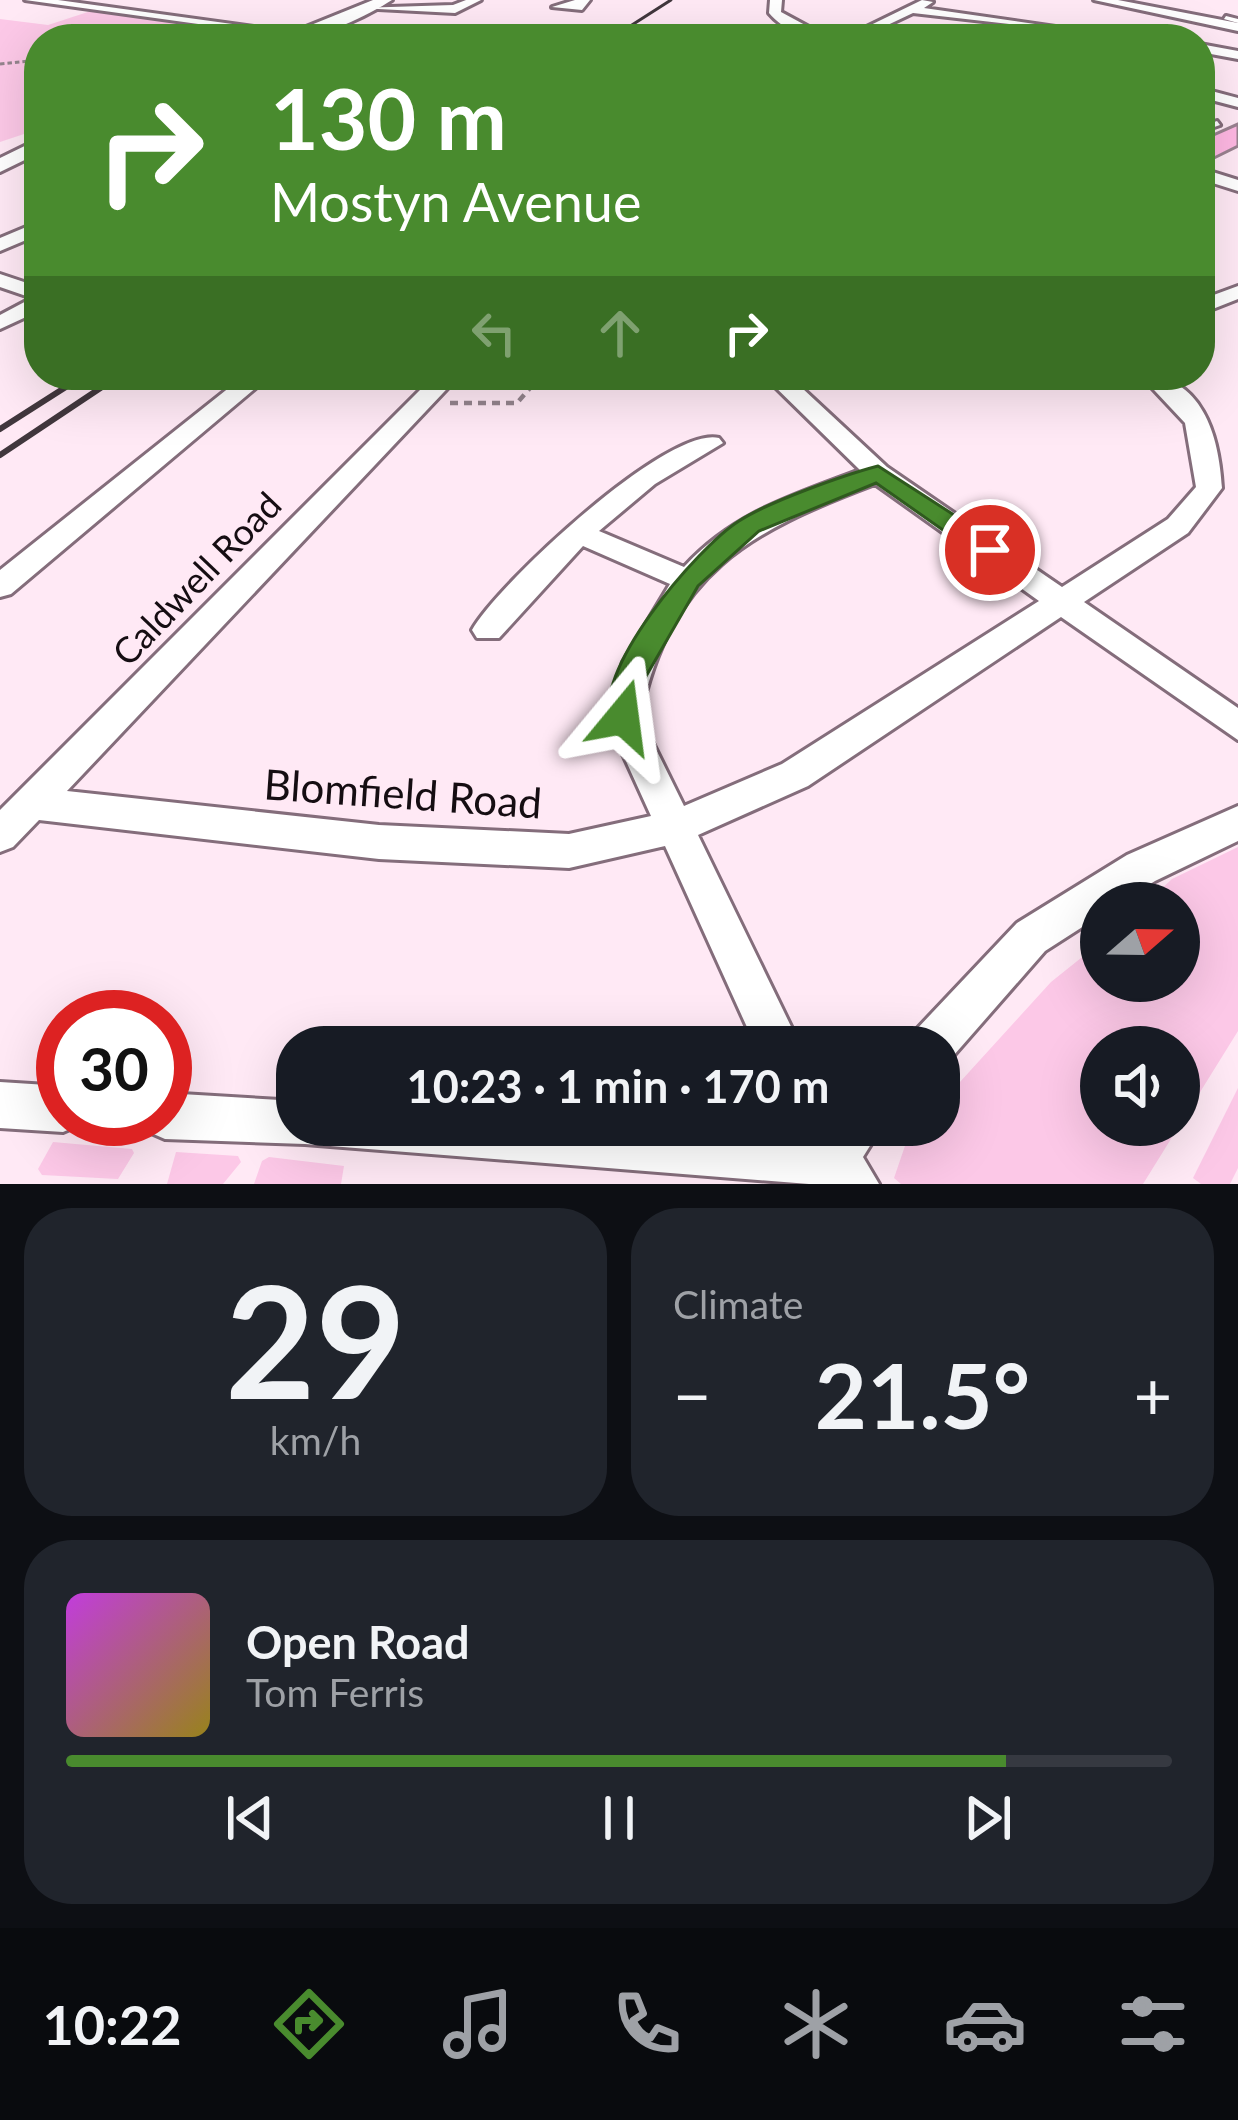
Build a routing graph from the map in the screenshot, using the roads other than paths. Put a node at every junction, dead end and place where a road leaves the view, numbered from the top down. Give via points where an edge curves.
1 (32, 0) edge
2 (131, 0) edge
3 (385, 0) edge
4 (475, 0) edge
5 (776, 0) edge
6 (1105, 0) edge
7 (923, 3) edge
8 (361, 4) edge
9 (1004, 8) dead end
10 (102, 10) junction
11 (976, 21) junction
12 (1234, 22) edge
13 (209, 24) edge
14 (310, 24) edge
15 (788, 24) edge
16 (879, 24) edge
17 (1025, 24) edge
18 (241, 390) edge
19 (434, 390) edge
20 (791, 390) edge
21 (1169, 390) edge
22 (710, 443) dead end
23 (878, 473) junction
24 (578, 533) junction
25 (688, 580) junction
26 (0, 586) edge
27 (1064, 601) junction
28 (488, 630) dead end
29 (1238, 726) edge
30 (31, 803) junction
31 (1238, 823) edge
32 (677, 827) junction
33 (0, 836) edge
34 (769, 1026) edge
35 (950, 1026) edge
36 (0, 1105) edge
37 (36, 1107) edge
38 (192, 1117) edge
39 (276, 1123) edge
40 (681, 1146) edge
41 (838, 1155) edge

1 - 10 street
2 - 10 street
3 - 8 street
4 - 8 street via 444,10
5 - 15 street via 775,13
6 - 12 street
7 - 11 street
7 - 16 street
8 - 14 street
9 - 11 street
10 - 13 street
11 - 17 street
18 - 26 street
19 - 30 street, Caldwell Road
20 - 23 street
21 - 27 street, Blomfield Road via 1208,442 1209,488 1178,526
22 - 24 street via 666,461
23 - 25 street via 750,525
23 - 27 street
24 - 25 street
24 - 28 street
25 - 32 street via 630,677 623,717
27 - 29 street
27 - 32 street, Blomfield Road via 795,775
30 - 32 street, Blomfield Road via 380,842 569,850
30 - 33 street, Caldwell Road
31 - 35 street via 1141,868 1031,937
32 - 34 street
36 - 37 street
38 - 39 street
40 - 41 street

